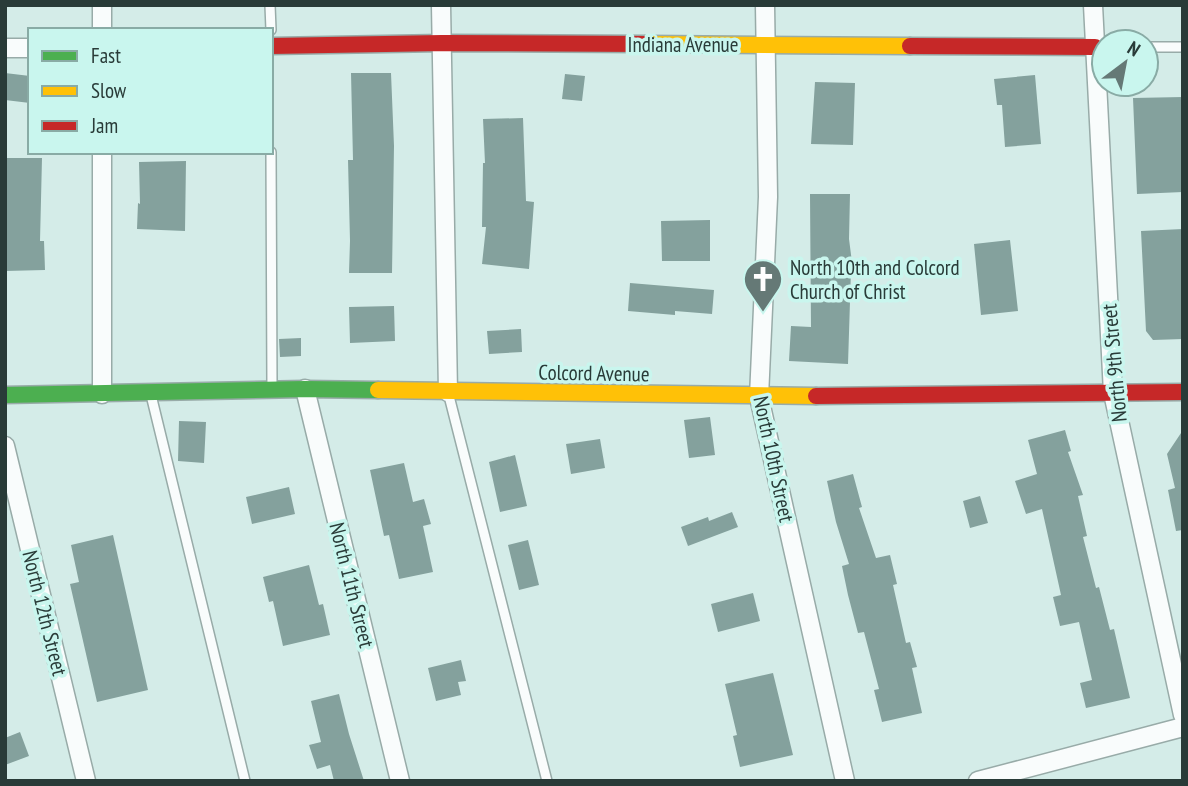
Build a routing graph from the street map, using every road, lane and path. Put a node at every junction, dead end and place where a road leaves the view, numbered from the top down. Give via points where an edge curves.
1 (102, 5) edge
2 (270, 5) edge
3 (441, 5) edge
4 (765, 5) edge
5 (1093, 5) edge
6 (102, 28) edge
7 (271, 28) edge
8 (1096, 28) edge
9 (442, 43) junction
10 (766, 45) junction
11 (273, 46) edge
12 (1090, 47) edge
13 (1160, 47) edge
14 (1183, 47) edge
15 (5, 48) edge
16 (28, 48) edge
17 (1101, 98) edge
18 (102, 154) edge
19 (271, 154) edge
20 (305, 389) junction
21 (272, 390) junction
22 (448, 392) junction
23 (1183, 392) edge
24 (150, 393) junction
25 (1113, 393) junction
26 (102, 394) junction
27 (5, 395) edge
28 (759, 397) junction
29 (5, 446) edge
30 (1183, 715) edge
31 (86, 781) edge
32 (245, 781) edge
33 (400, 781) edge
34 (547, 781) edge
35 (845, 781) edge
36 (978, 781) edge

1 - 6 street
2 - 7 lane
3 - 9 street
4 - 10 street, North 10th Street
5 - 8 street, North 9th Street
9 - 10 street, Indiana Avenue
9 - 11 street, Indiana Avenue
9 - 22 street
10 - 12 street, Indiana Avenue
10 - 28 street, North 10th Street via 768,197
13 - 14 lane
15 - 16 street
17 - 25 street, North 9th Street
18 - 26 street
19 - 21 lane
20 - 21 street, Colcord Avenue
20 - 22 street, Colcord Avenue
20 - 33 street, North 11th Street
21 - 24 street, Colcord Avenue
22 - 28 street, Colcord Avenue
22 - 34 lane
23 - 25 street, Colcord Avenue
24 - 26 street, Colcord Avenue
24 - 32 lane
25 - 28 street, Colcord Avenue
25 - 30 street, North 9th Street
26 - 27 street, Colcord Avenue
28 - 35 street, North 10th Street
29 - 31 street, North 12th Street
30 - 36 street

